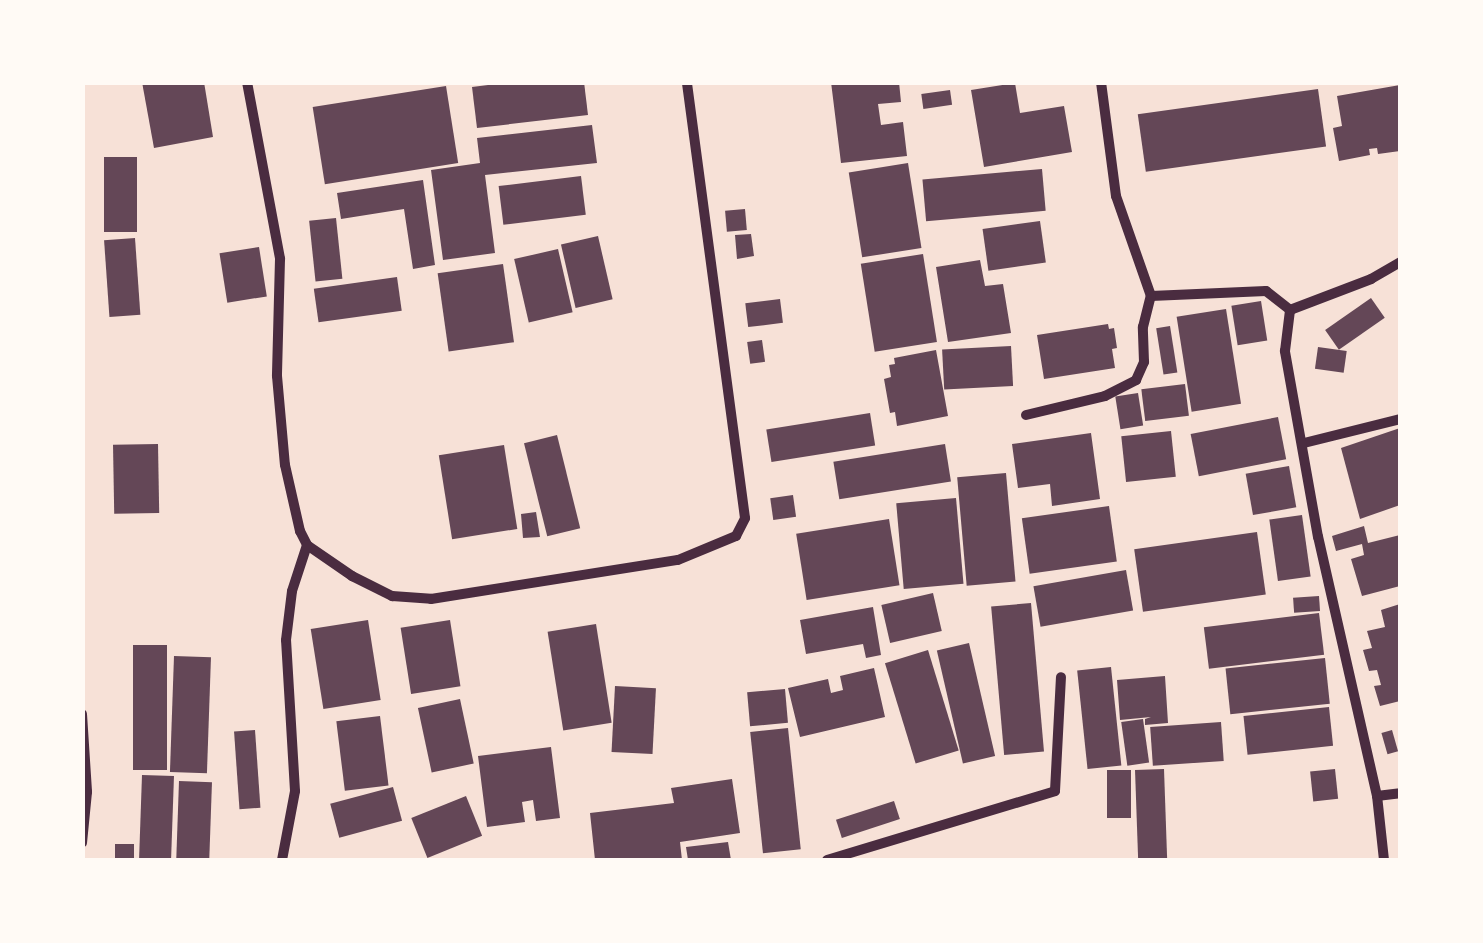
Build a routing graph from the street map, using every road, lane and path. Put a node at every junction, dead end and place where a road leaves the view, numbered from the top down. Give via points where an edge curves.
1 (246, 82) edge
2 (687, 82) edge
3 (1101, 82) edge
4 (1400, 262) edge
5 (1151, 296) junction
6 (1290, 310) junction
7 (1026, 415) dead end
8 (1400, 419) edge
9 (1304, 443) junction
10 (307, 545) junction
11 (1061, 677) dead end
12 (82, 714) edge
13 (1400, 794) edge
14 (1377, 796) junction
15 (82, 843) edge
16 (282, 860) edge
17 (827, 860) edge
18 (1384, 860) edge

1 - 10 street via 280,259 285,466
2 - 10 street via 744,487 745,518 736,536 678,560 431,598 392,596
3 - 5 street via 1116,196
4 - 6 street
5 - 6 street via 1266,291
5 - 7 street via 1136,380 1105,396
6 - 9 street via 1285,351
8 - 9 street
9 - 14 street via 1318,537
10 - 16 street via 286,640 295,791
11 - 17 street via 1055,791
12 - 15 street via 88,792
13 - 14 street
14 - 18 street

